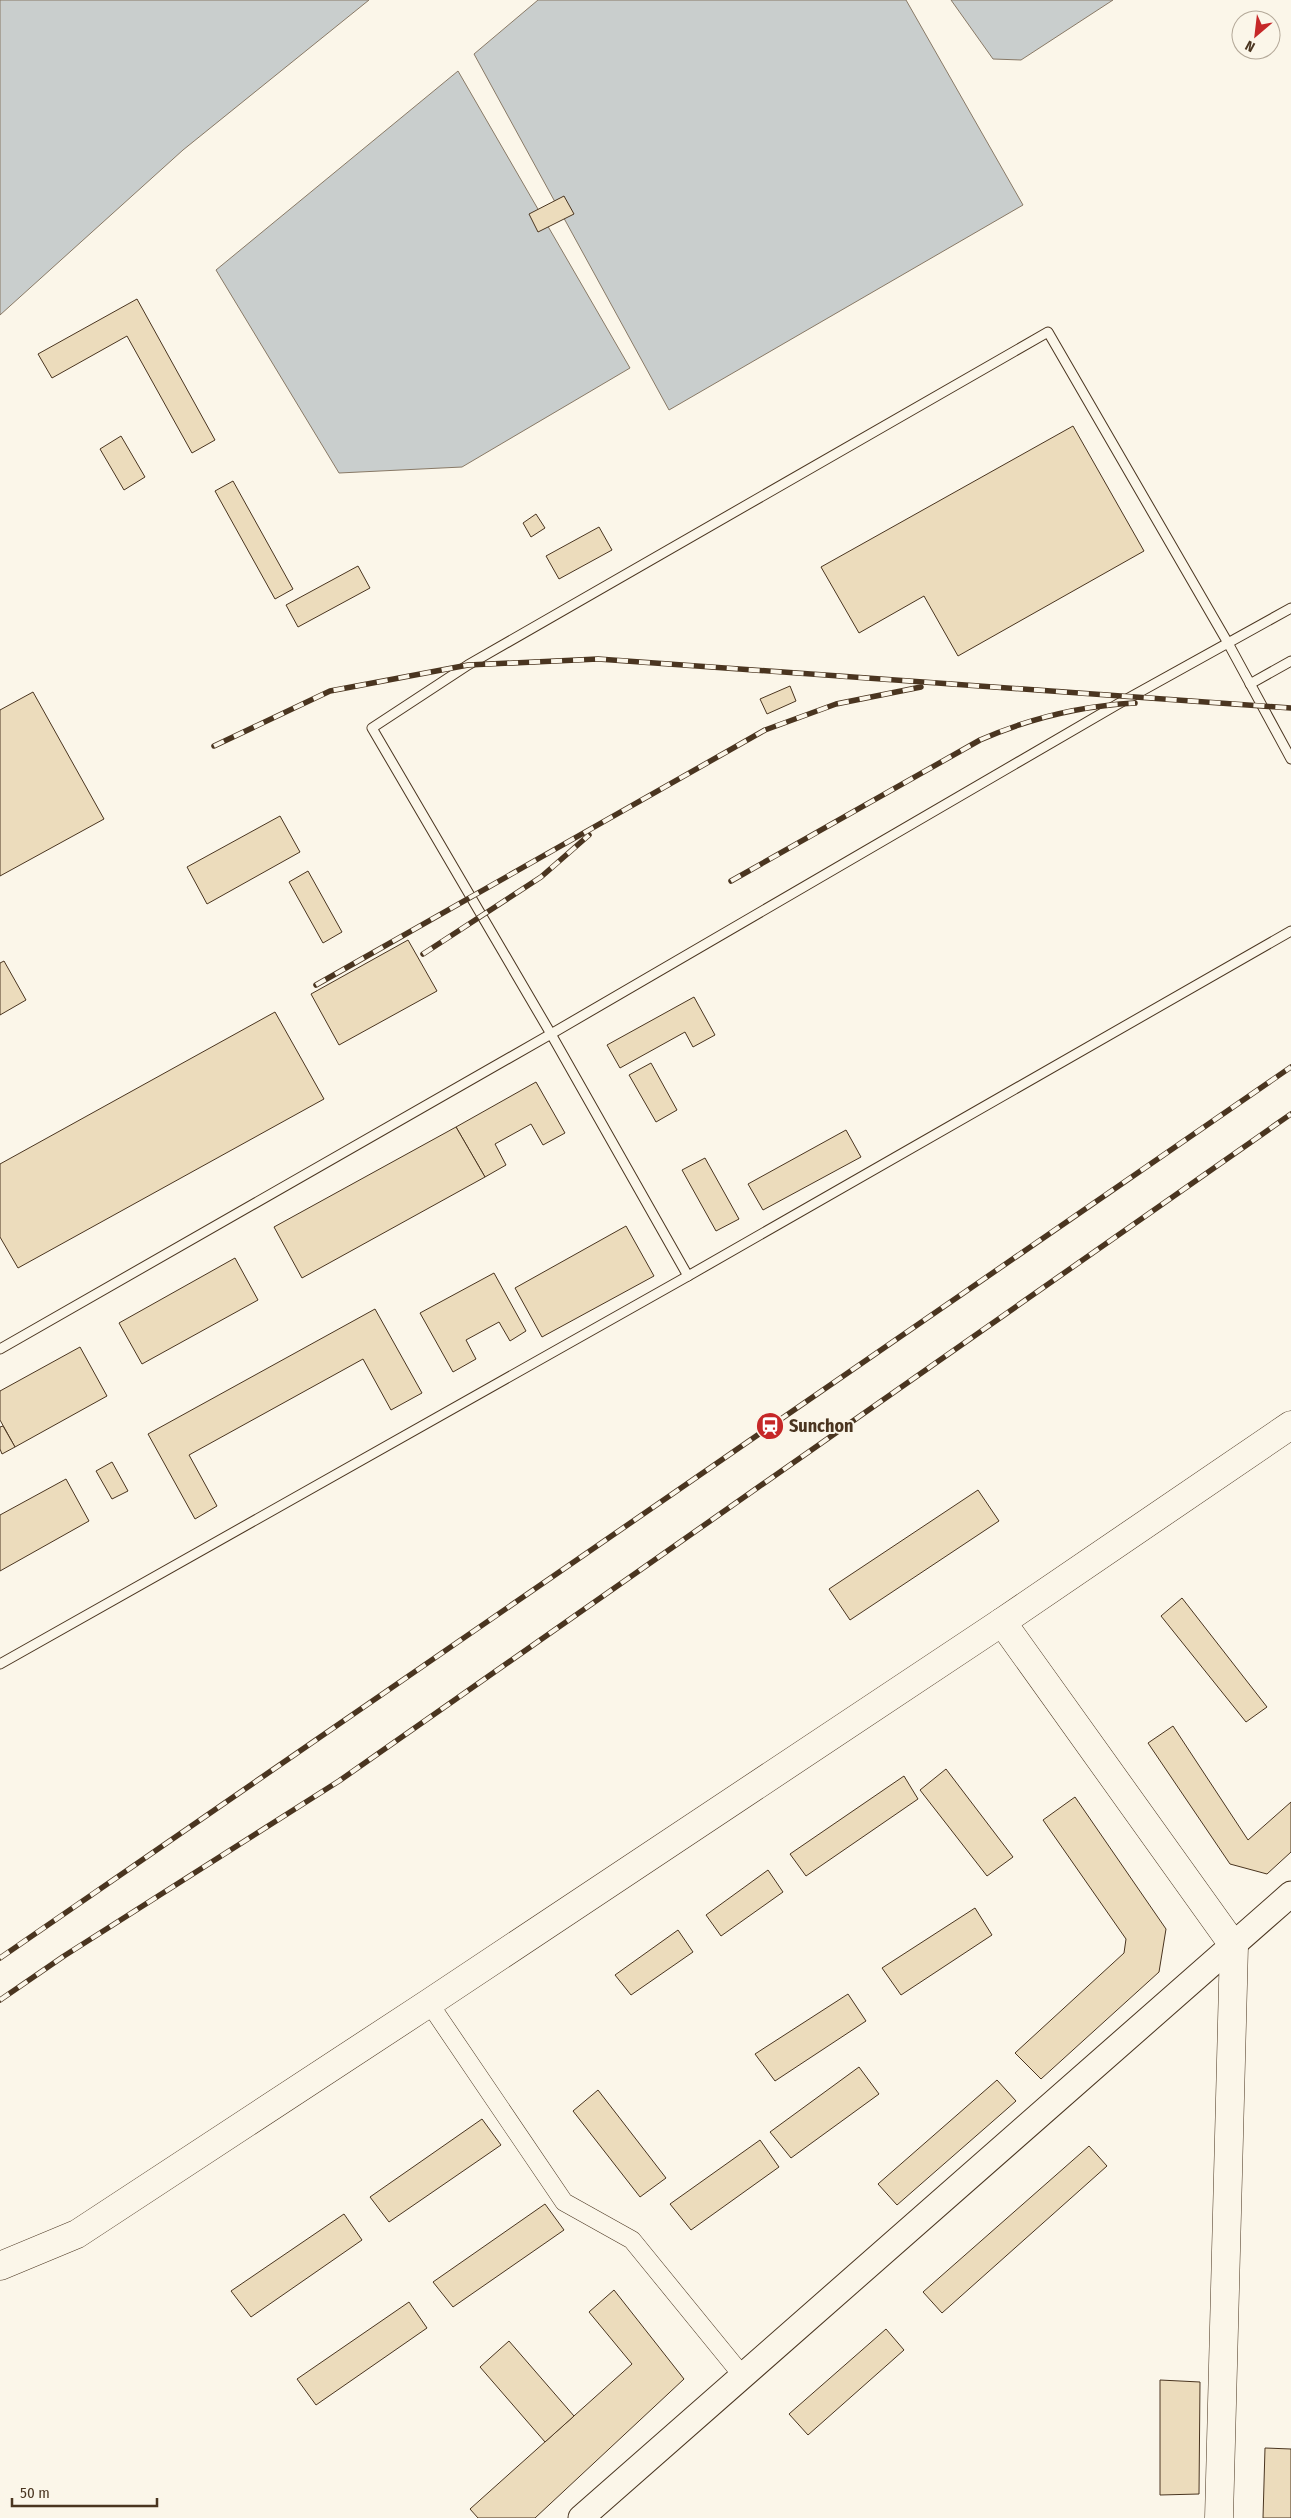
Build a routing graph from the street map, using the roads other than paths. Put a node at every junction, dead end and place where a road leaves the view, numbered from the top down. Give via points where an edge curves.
1 (1291, 608) edge
2 (1228, 643) junction
3 (1291, 661) edge
4 (1250, 684) junction
5 (1291, 759) edge
6 (1291, 931) edge
7 (551, 1034) junction
8 (688, 1276) junction
9 (0, 1349) edge
10 (1291, 1425) edge
11 (1002, 1622) junction
12 (0, 1664) edge
13 (1291, 1894) edge
14 (1234, 1946) junction
15 (429, 2003) junction
16 (0, 2266) edge
17 (742, 2375) junction
18 (581, 2518) edge
19 (1219, 2518) edge

1 - 2 lane
2 - 4 lane
2 - 7 lane
2 - 7 lane via 1048,332 494,650 372,728
3 - 4 lane
4 - 5 lane
6 - 8 lane
7 - 8 lane
7 - 9 lane
8 - 12 lane
10 - 11 main road
11 - 14 main road
11 - 15 main road
13 - 14 main road
14 - 17 main road
14 - 19 main road
15 - 16 main road via 77,2234
15 - 17 street via 564,2202 632,2240
17 - 18 main road

